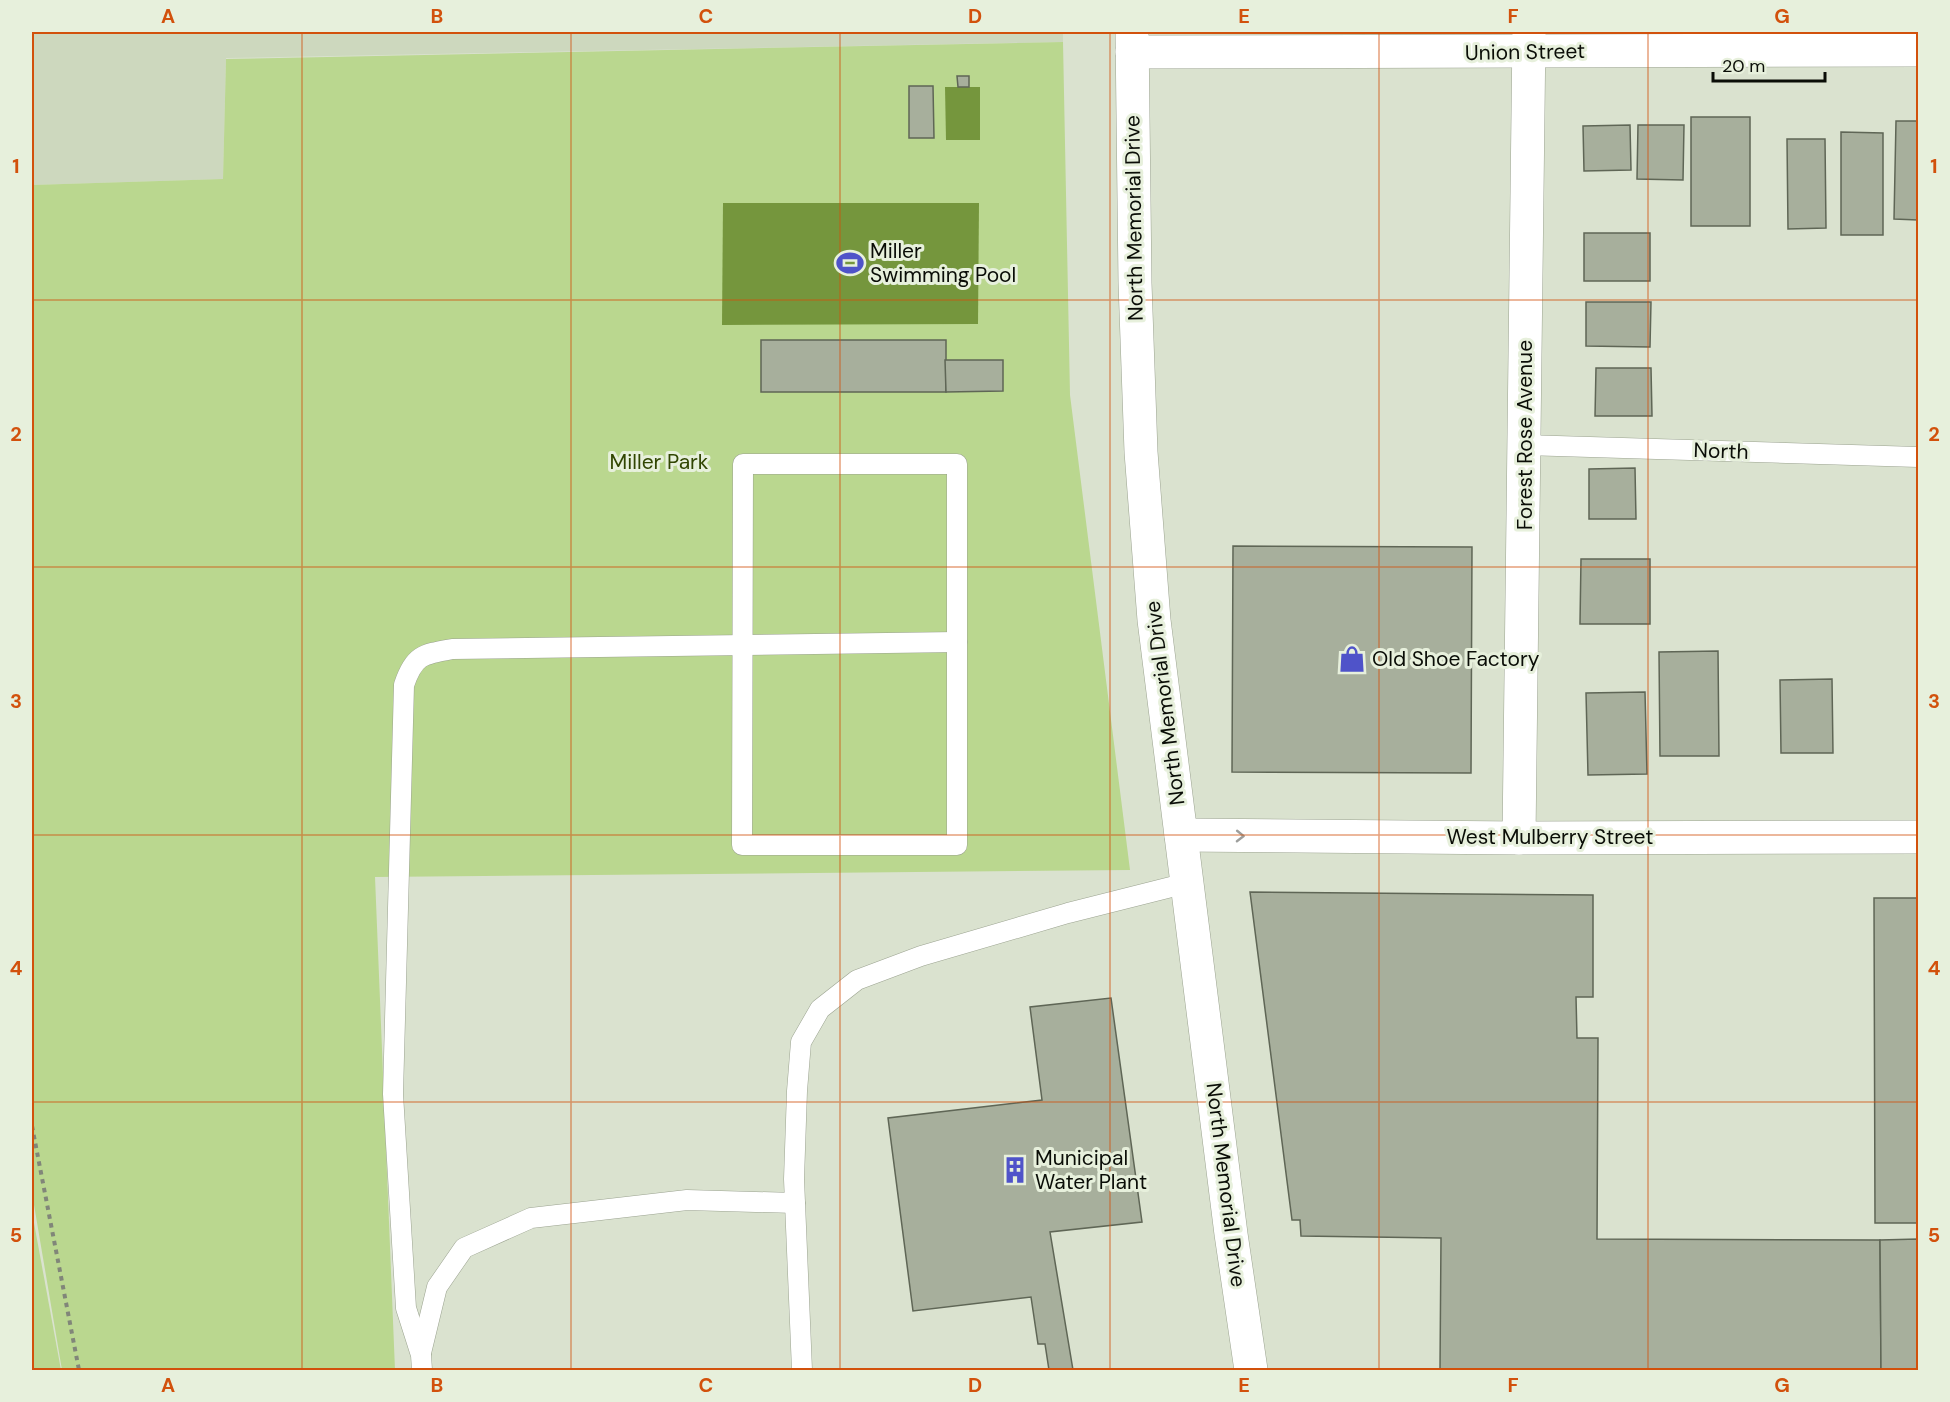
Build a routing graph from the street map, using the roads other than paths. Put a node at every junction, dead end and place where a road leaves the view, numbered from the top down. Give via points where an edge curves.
1 (1529, 41) edge
2 (1132, 42) edge
3 (1918, 50) edge
4 (1523, 445) junction
5 (1918, 457) edge
6 (957, 642) junction
7 (742, 644) junction
8 (1181, 835) junction
9 (1918, 837) edge
10 (1519, 838) junction
11 (1187, 884) junction
12 (795, 1203) junction
13 (421, 1363) edge
14 (802, 1371) edge
15 (1251, 1371) edge

1 - 2 street, Union Street via 1474,52
1 - 3 street, Union Street
1 - 4 street, Forest Rose Avenue
2 - 8 street, North Memorial Drive via 1141,452 1154,620
4 - 5 lane, North
4 - 10 street, Forest Rose Avenue
6 - 7 lane
6 - 7 lane via 957,464 743,464
6 - 7 lane via 957,844 742,844
7 - 13 lane via 452,649 425,654 410,666 404,685 393,1094 406,1308
8 -> 10 street, West Mulberry Street
8 - 11 street, North Memorial Drive
9 - 10 street, West Mulberry Street
11 - 12 lane via 1068,913 921,956 857,980 820,1009 801,1042
11 - 15 street, North Memorial Drive
12 - 13 lane via 687,1200 531,1218 464,1248 437,1287
12 - 14 lane

